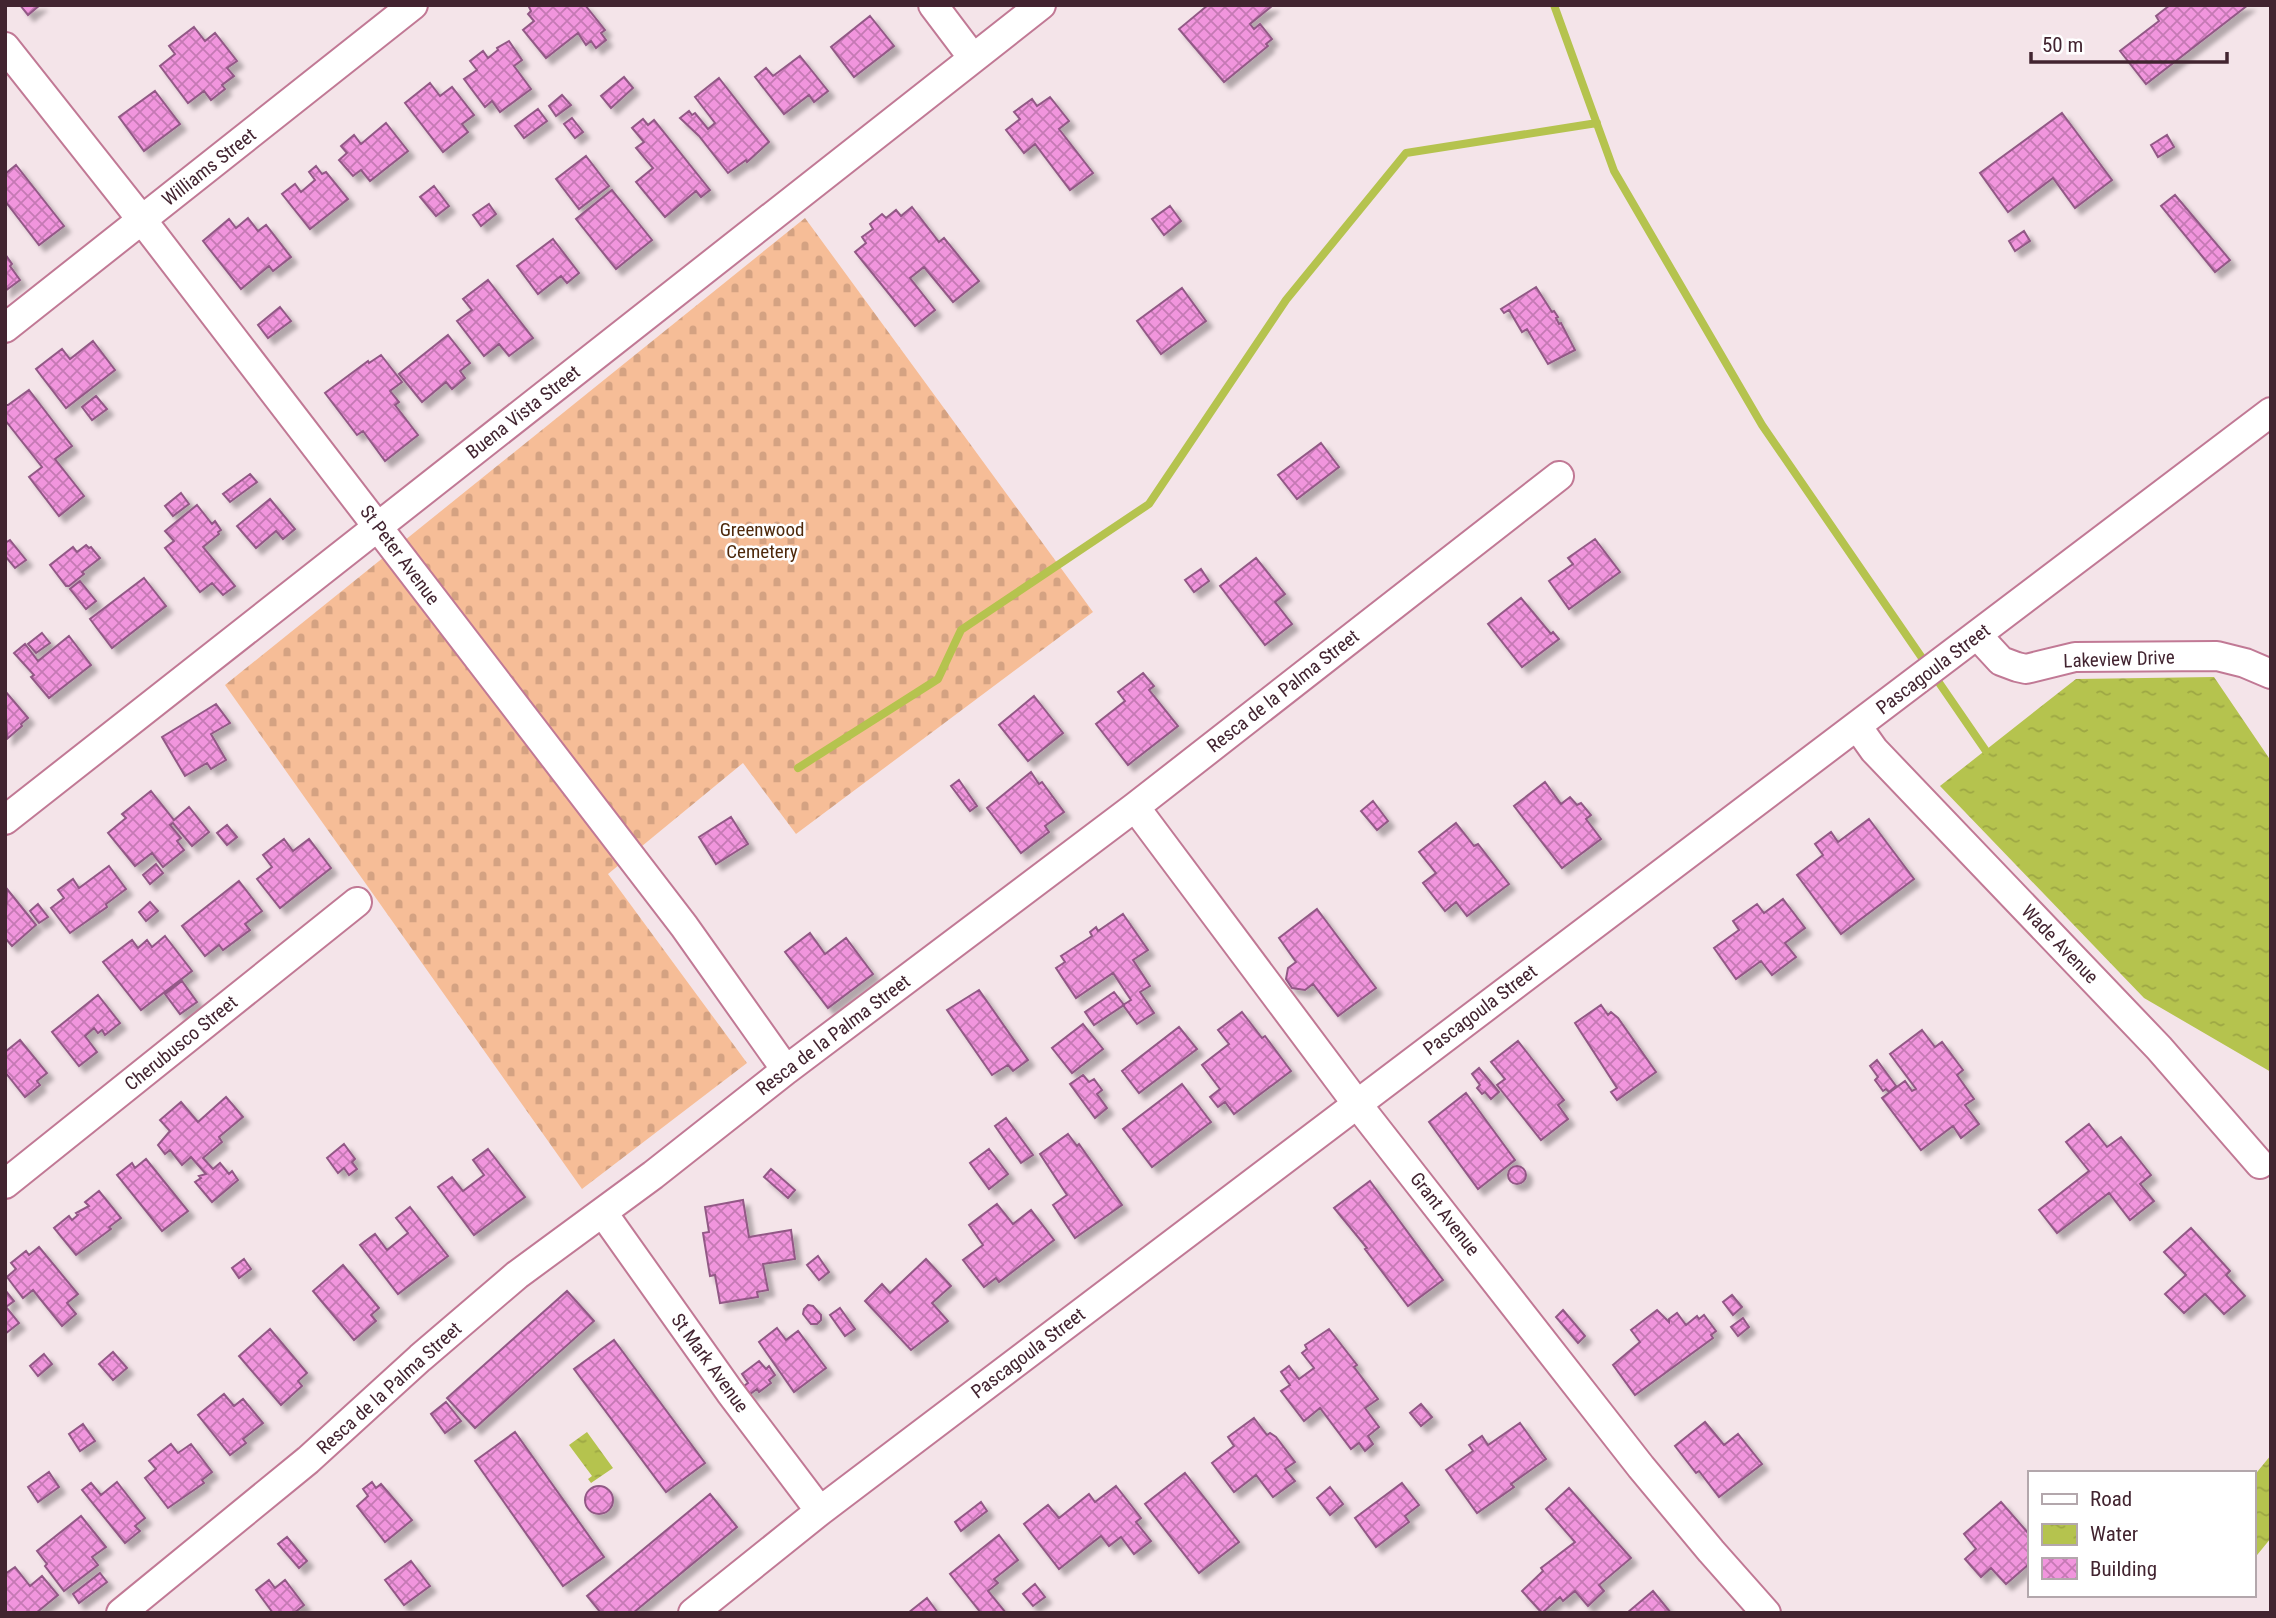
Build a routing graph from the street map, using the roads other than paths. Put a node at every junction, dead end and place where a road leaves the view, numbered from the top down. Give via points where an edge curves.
1 (414, 5) edge
2 (933, 5) edge
3 (1041, 5) edge
4 (5, 47) edge
5 (973, 58) junction
6 (142, 220) junction
7 (5, 328) edge
8 (2271, 412) edge
9 (1559, 476) dead end
10 (378, 526) junction
11 (1977, 635) junction
12 (2271, 674) edge
13 (1857, 726) junction
14 (1135, 807) junction
15 (5, 820) edge
16 (357, 902) dead end
17 (786, 1070) junction
18 (1357, 1104) junction
19 (2260, 1164) dead end
20 (5, 1184) edge
21 (603, 1213) junction
22 (820, 1511) junction
23 (121, 1613) edge
24 (693, 1613) edge
25 (1766, 1613) edge

1 - 6 street, Williams Street
2 - 5 street
3 - 5 street, Buena Vista Street
4 - 6 street, St Peter Avenue
5 - 10 street, Buena Vista Street
6 - 7 street, Williams Street
6 - 10 street, St Peter Avenue
8 - 11 street, Pascagoula Street
9 - 14 street, Resca de la Palma Street
10 - 15 street, Buena Vista Street
10 - 17 street, St Peter Avenue via 684,926
11 - 12 street, Lakeview Drive via 2001,661 2017,667 2075,657 2217,656
11 - 13 street, Pascagoula Street
13 - 18 street, Pascagoula Street
13 - 19 street, Wade Avenue via 1874,750 2159,1048
14 - 17 street, Resca de la Palma Street
14 - 18 street, Grant Avenue
16 - 20 street, Cherubusco Street
17 - 21 street, Resca de la Palma Street
18 - 22 street, Pascagoula Street
18 - 25 street, Grant Avenue via 1641,1467
21 - 22 street, St Mark Avenue
21 - 23 street, Resca de la Palma Street via 517,1275 308,1460
22 - 24 street, Pascagoula Street

